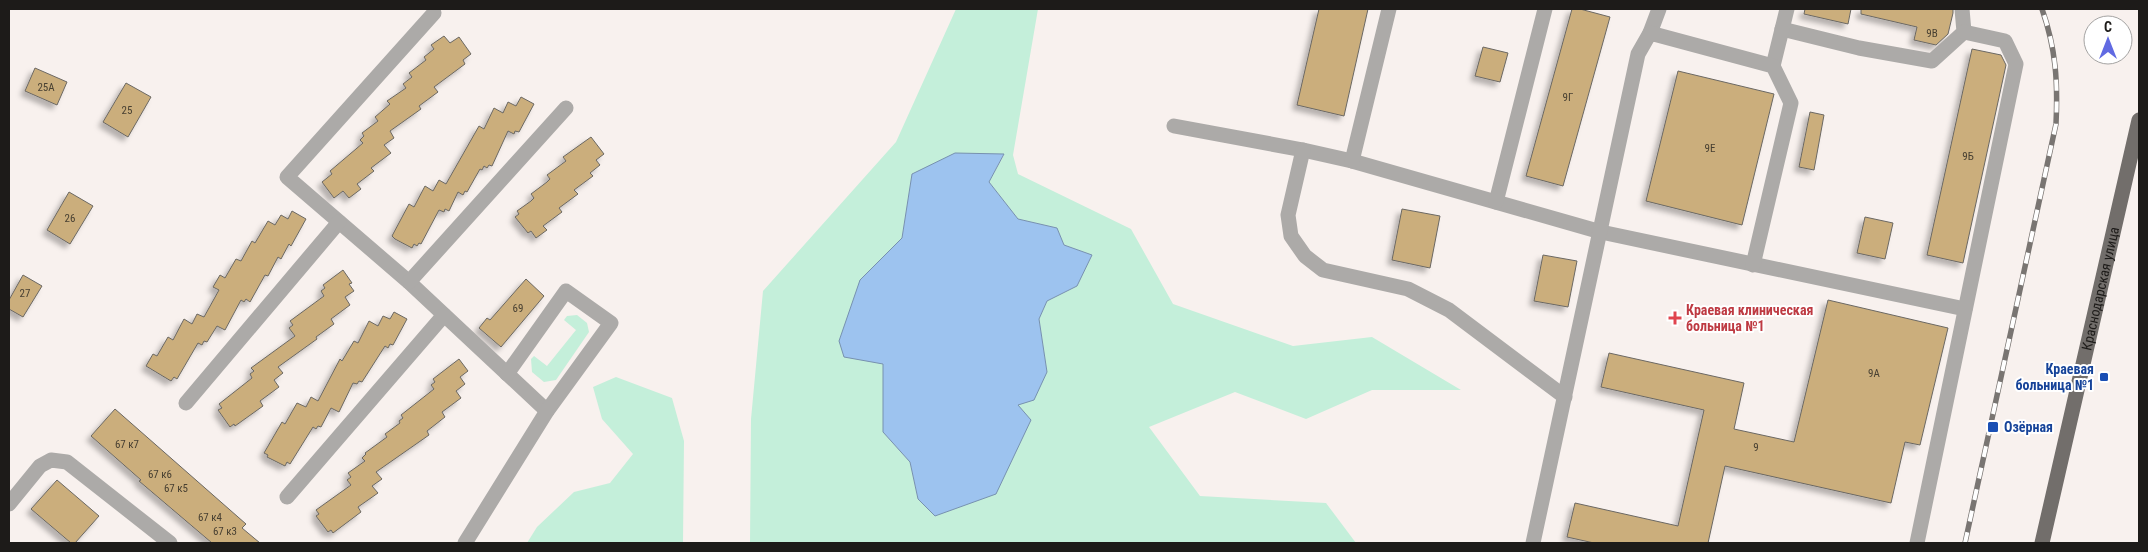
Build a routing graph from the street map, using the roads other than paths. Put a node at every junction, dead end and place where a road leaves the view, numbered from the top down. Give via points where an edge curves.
1 (1389, 9) edge
2 (1544, 9) edge
3 (1658, 9) edge
4 (1787, 9) edge
5 (1962, 9) edge
6 (434, 13) dead end
7 (1782, 28) junction
8 (1964, 32) junction
9 (1650, 34) junction
10 (1773, 66) junction
11 (566, 108) dead end
12 (2139, 120) edge
13 (1174, 126) dead end
14 (1303, 150) junction
15 (1352, 161) junction
16 (1496, 202) junction
17 (340, 222) junction
18 (1601, 232) junction
19 (1753, 265) junction
20 (409, 282) junction
21 (1965, 310) junction
22 (444, 315) junction
23 (507, 374) junction
24 (1565, 397) junction
25 (186, 403) dead end
26 (547, 411) junction
27 (287, 497) dead end
28 (9, 504) edge
29 (170, 543) edge
30 (465, 543) edge
31 (1533, 543) edge
32 (1917, 543) edge
33 (2042, 543) edge

1 - 15 lane
2 - 16 lane
3 - 9 lane
4 - 7 lane
5 - 8 lane
6 - 17 lane via 287,177
7 - 8 lane via 1859,48 1932,61
7 - 10 lane
8 - 21 lane via 2005,41 2016,64
9 - 10 lane
9 - 18 lane via 1638,54
10 - 19 lane via 1791,103
11 - 20 lane
12 - 33 main road, Краснодарская улица
13 - 14 lane
14 - 15 lane
14 - 24 lane via 1288,215 1291,236 1305,256 1323,270 1408,289 1448,310
15 - 16 lane
16 - 18 lane
17 - 20 lane
17 - 25 lane
18 - 19 lane
18 - 24 lane
19 - 21 lane
20 - 22 lane
21 - 32 lane
22 - 23 lane
22 - 27 lane
23 - 26 lane
23 - 26 lane via 566,291 611,323
24 - 31 lane
26 - 30 lane
28 - 29 lane via 40,466 51,460 67,462

